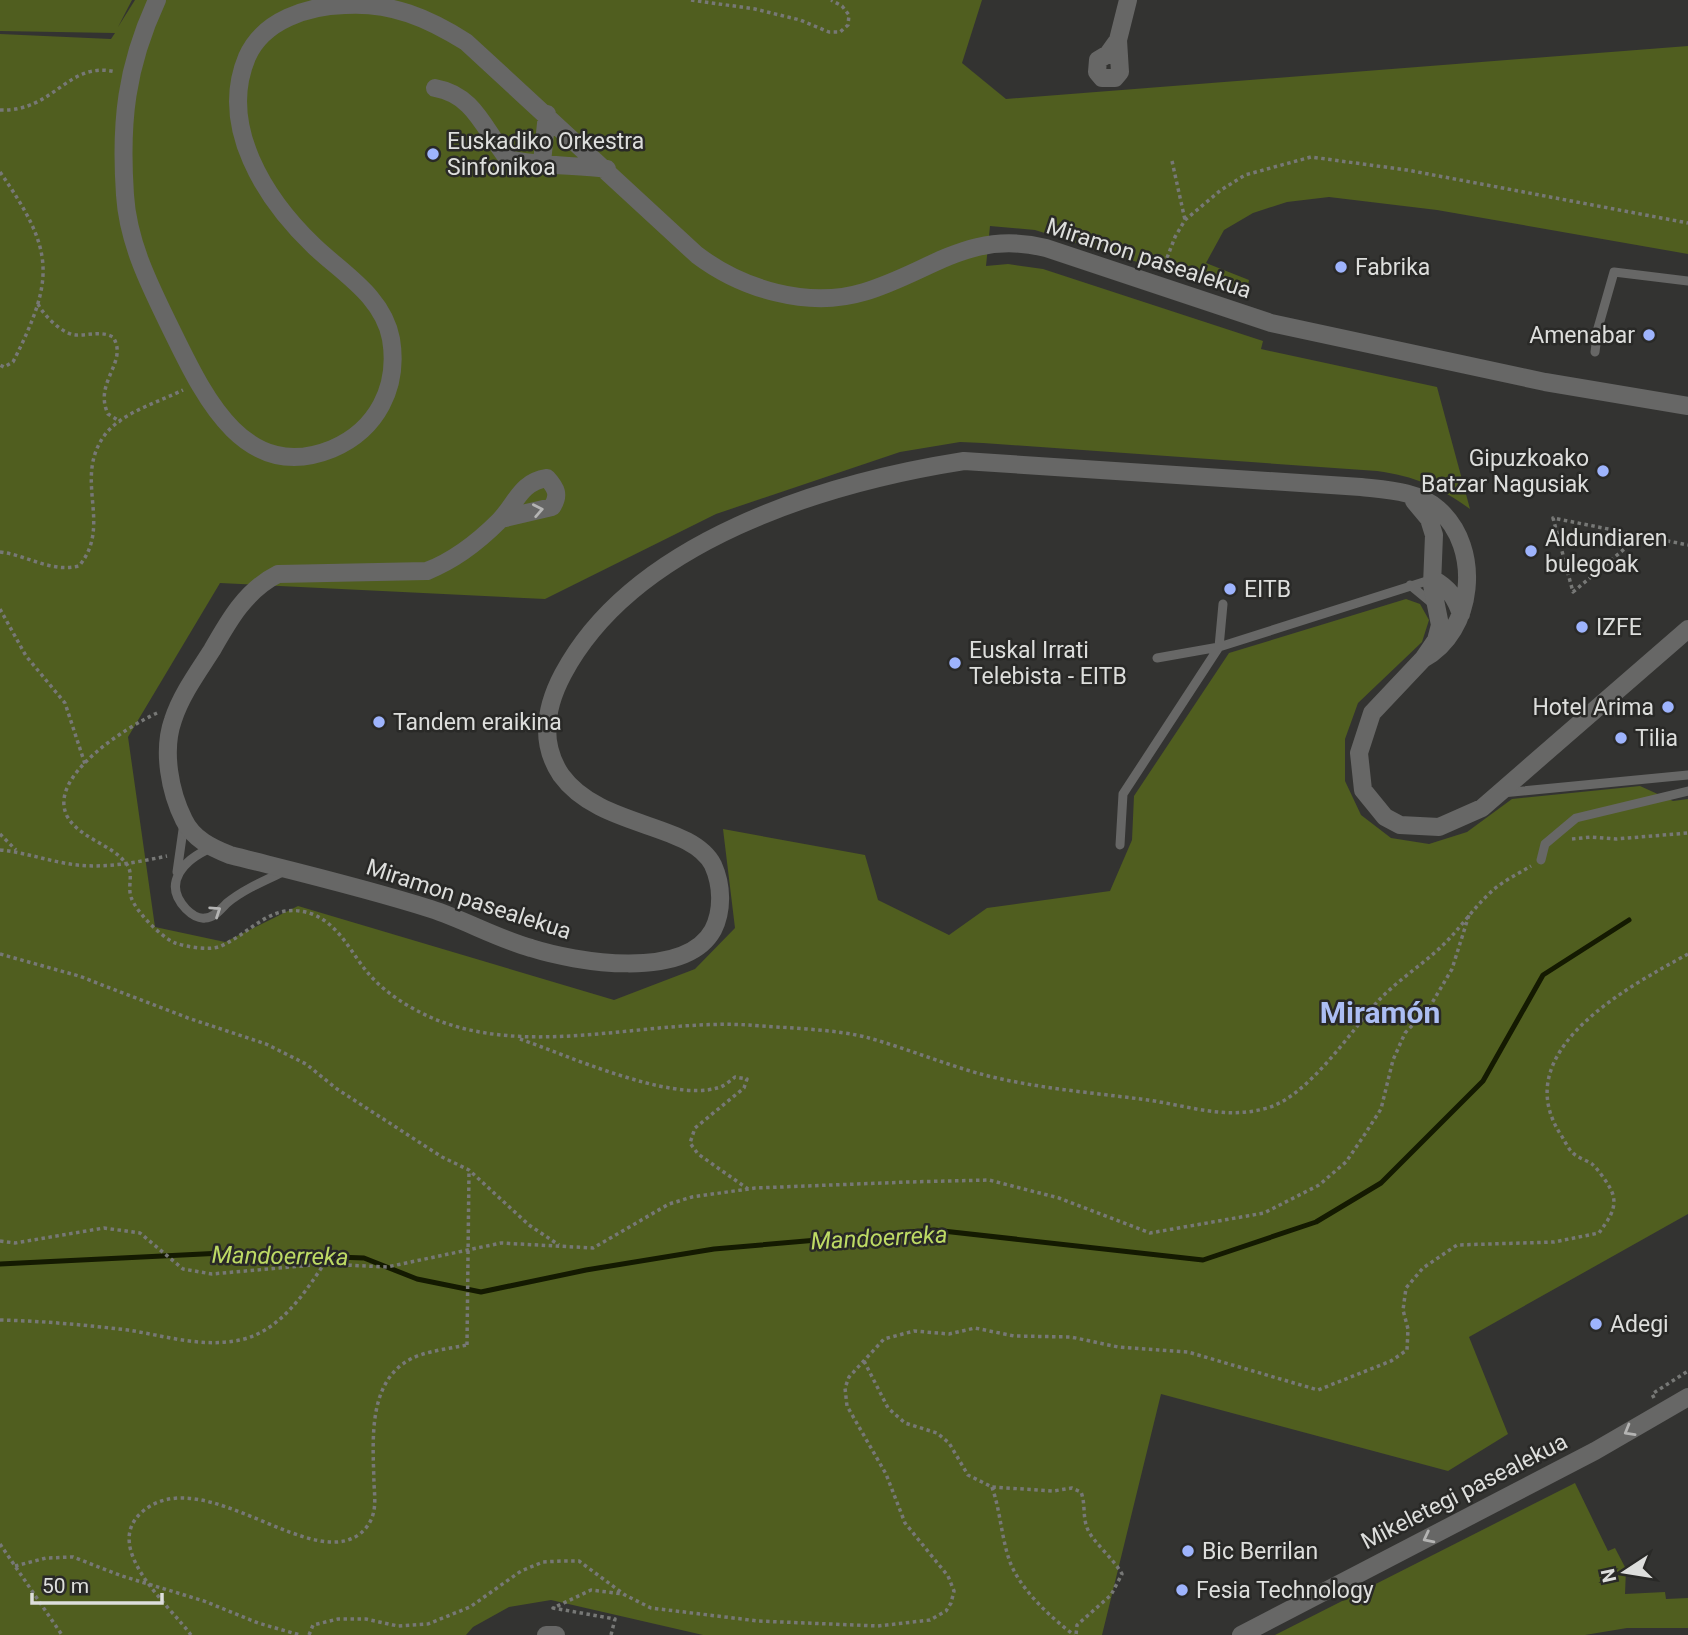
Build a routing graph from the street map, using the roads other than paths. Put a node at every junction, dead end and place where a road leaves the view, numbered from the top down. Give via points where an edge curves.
1 (157, 0) edge
2 (1128, 0) edge
3 (1115, 52) dead end
4 (435, 88) dead end
5 (547, 114) junction
6 (541, 162) junction
7 (607, 169) junction
8 (1688, 281) edge
9 (1595, 352) dead end
10 (1688, 406) edge
11 (1410, 495) junction
12 (501, 519) dead end
13 (1434, 553) junction
14 (1463, 553) junction
15 (1426, 579) junction
16 (1410, 585) junction
17 (1223, 604) dead end
18 (1438, 609) junction
19 (1461, 614) junction
20 (1688, 629) edge
21 (1219, 648) junction
22 (1157, 658) dead end
23 (1423, 659) junction
24 (1688, 775) edge
25 (1688, 791) edge
26 (1501, 794) junction
27 (184, 822) junction
28 (1120, 845) dead end
29 (211, 848) junction
30 (1541, 860) road end
31 (287, 870) junction
32 (177, 876) junction
33 (1688, 1396) edge
34 (1256, 1630) edge
35 (546, 1635) edge
36 (556, 1635) edge
37 (1241, 1635) edge

1 - 5 street, Miramon pasealekua via 129,75 122,139 129,222 143,271 197,382 230,428 253,446 275,455 306,456 341,444 374,420 392,368 390,336 377,307 359,285 286,217 263,183 238,117 238,89 249,52 275,25 308,9 374,6 415,15 466,42
2 - 3 street
4 - 6 street via 454,91 473,108 508,159
5 - 6 street
5 - 7 street, Miramon pasealekua
6 - 7 street
7 - 10 street, Miramon pasealekua via 705,261 736,279 786,295 831,297 862,292 955,252 1013,242 1046,248 1248,317 1297,329 1567,386
8 - 9 lane via 1614,272
11 - 13 street, Miramon pasealekua via 1429,519
11 - 14 street, Miramon pasealekua via 1439,510 1454,529
11 - 31 street, Miramon pasealekua via 1361,487 964,461 919,468 795,503 687,553 601,617 552,694 545,723 550,752 562,775 586,800 692,843 712,862 721,902 718,919 696,948 676,957 618,964 532,949 432,910
12 - 27 street via 447,563 427,571 278,574 243,601 178,706 167,746
13 - 14 street via 1451,545
13 - 15 street, Miramon pasealekua
14 - 19 street, Miramon pasealekua via 1467,570
15 - 16 lane
15 - 18 street, Miramon pasealekua
15 - 19 street via 1455,596
16 - 18 lane
16 - 21 lane
17 - 21 lane
18 - 23 street, Miramon pasealekua via 1436,640
19 - 23 street, Miramon pasealekua via 1446,643
20 - 26 street, Miramon pasealekua
21 - 22 lane
21 - 28 lane via 1123,794
23 - 26 street, Miramon pasealekua via 1373,713 1359,753 1363,790 1385,817 1420,828 1459,820
24 - 26 lane
25 - 30 lane via 1576,818 1545,844
27 - 29 street, Miramon pasealekua
27 - 32 lane
29 - 31 street, Miramon pasealekua
29 - 32 lane via 193,856
32 -> 31 lane via 179,902 191,915 205,918
33 -> 34 street, Mikeletegi pasealekua via 1595,1451
34 - 37 street, Mikeletegi pasealekua
35 - 36 street

